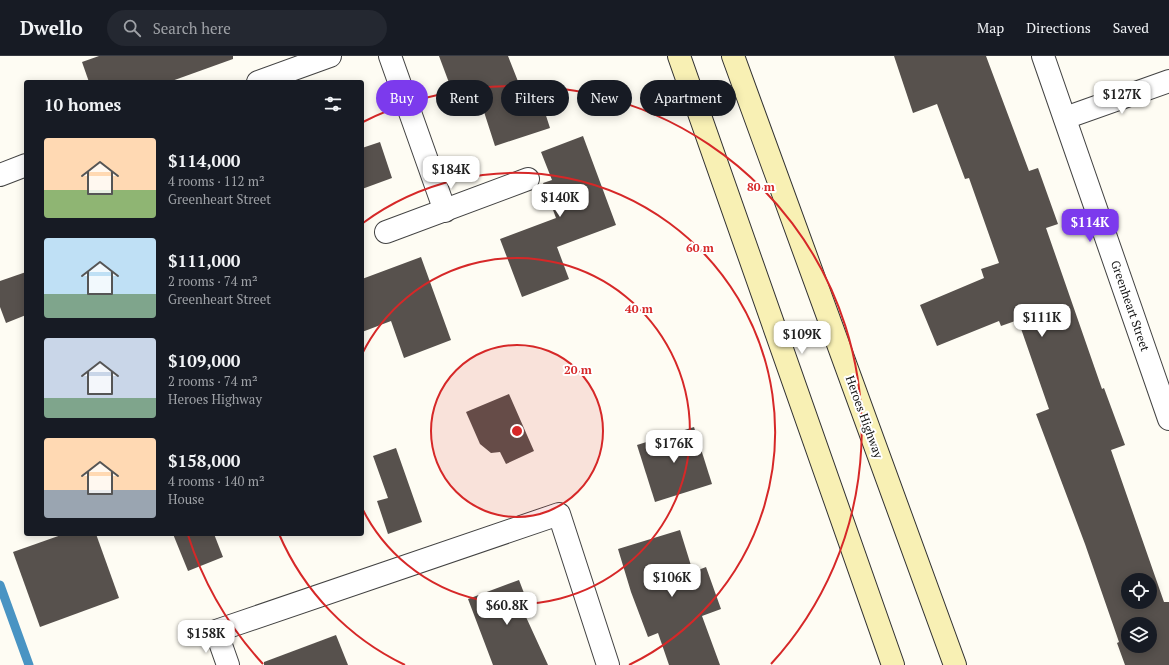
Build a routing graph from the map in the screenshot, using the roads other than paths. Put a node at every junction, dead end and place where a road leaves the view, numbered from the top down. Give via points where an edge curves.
1 (330, 56) edge
2 (390, 56) edge
3 (679, 56) edge
4 (733, 56) edge
5 (1043, 56) edge
6 (264, 80) edge
7 (1169, 81) edge
8 (1065, 118) junction
9 (24, 166) edge
10 (0, 175) edge
11 (528, 179) dead end
12 (446, 211) junction
13 (386, 232) dead end
14 (1169, 419) edge
15 (228, 665) edge
16 (608, 665) edge
17 (893, 665) edge
18 (955, 665) edge

1 - 6 street
2 - 12 street
3 - 17 main road
4 - 18 main road, Heroes Highway
5 - 8 street, Greenheart Street
7 - 8 street
8 - 14 street, Greenheart Street
9 - 10 street
11 - 12 street
12 - 13 street
15 - 16 street via 216,631 559,514

